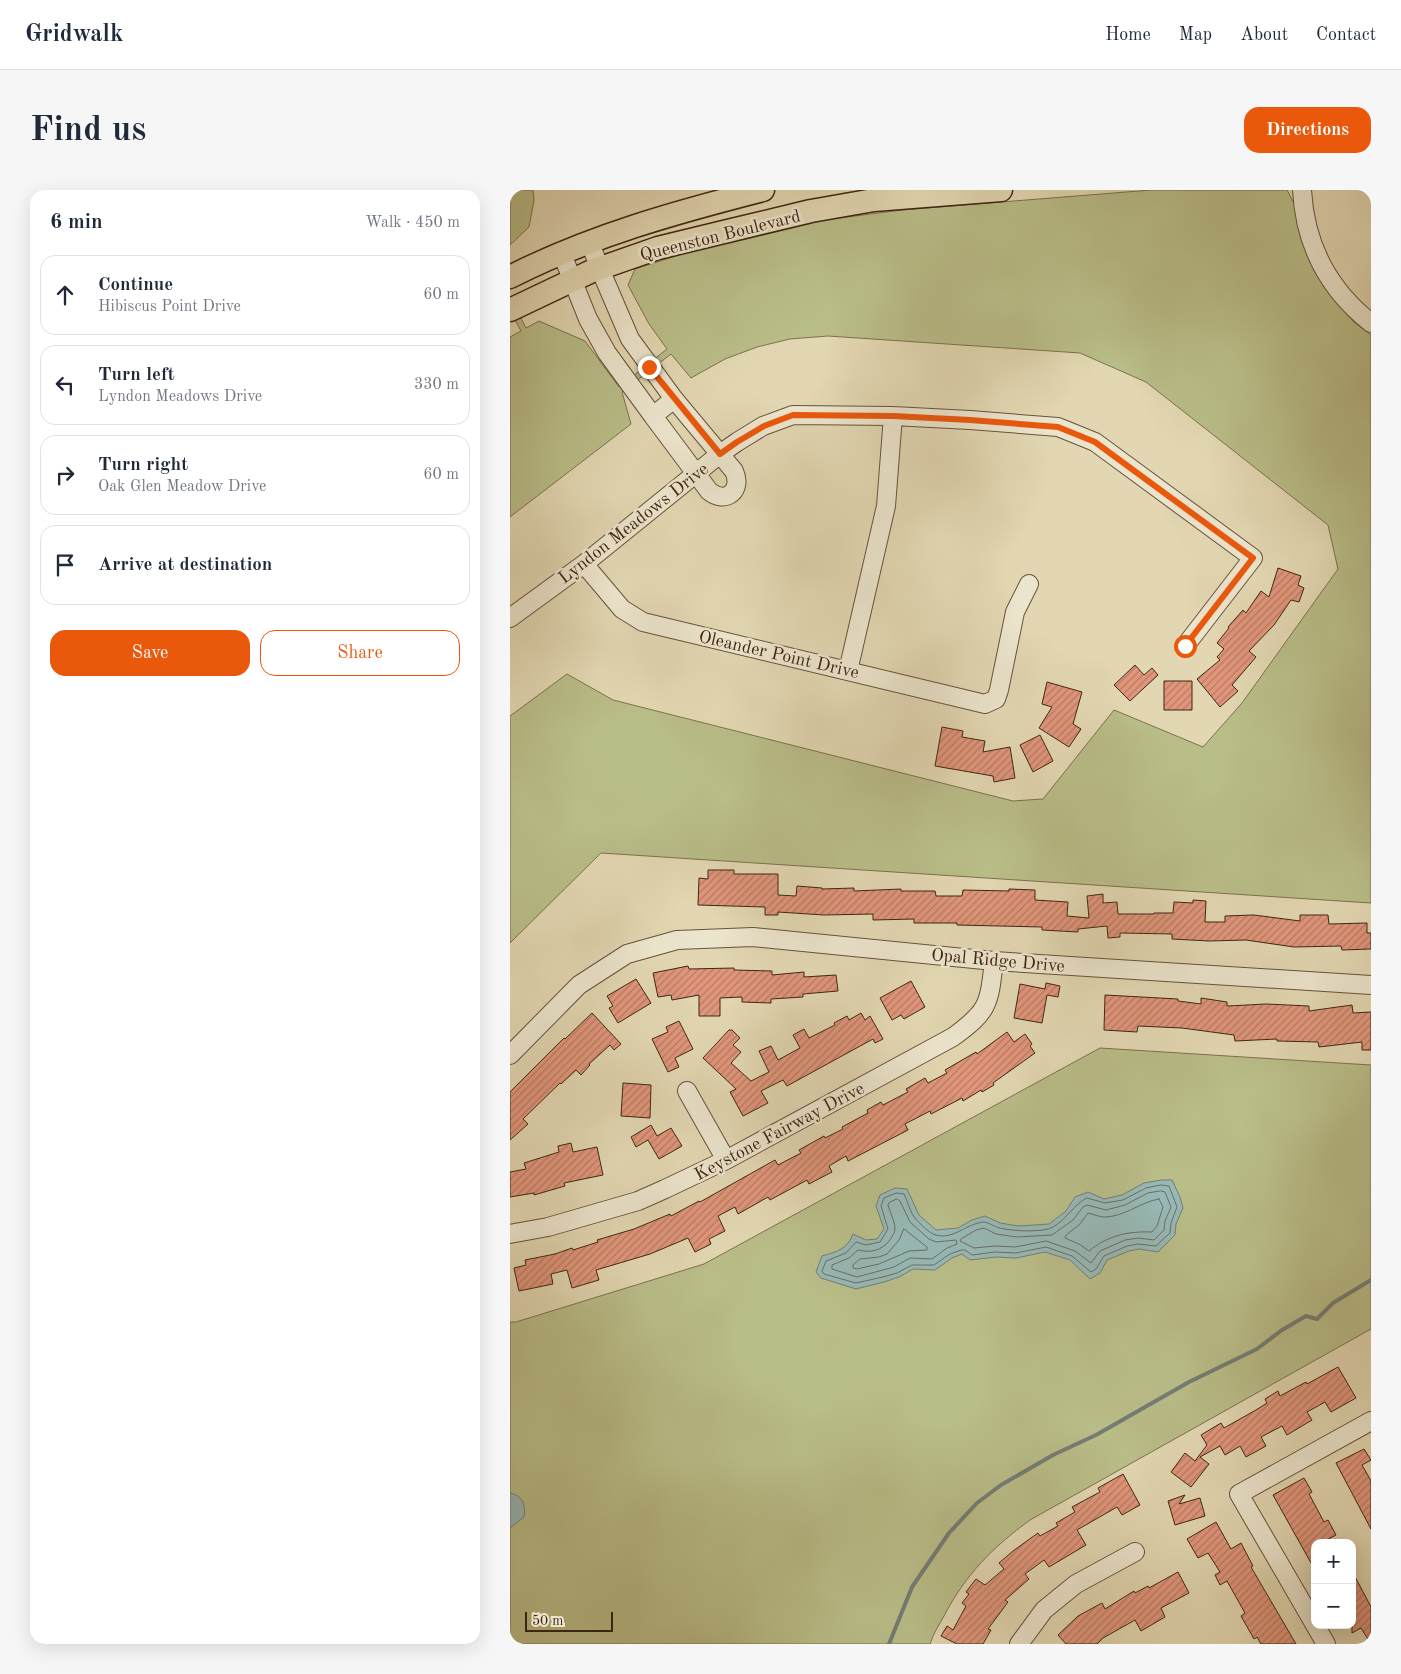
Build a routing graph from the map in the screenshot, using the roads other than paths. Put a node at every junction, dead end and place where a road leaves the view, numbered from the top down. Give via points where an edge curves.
1 (763, 190) edge
2 (1001, 190) edge
3 (1302, 190) edge
4 (905, 194) edge
5 (873, 195) edge
6 (590, 242) junction
7 (562, 254) junction
8 (600, 269) junction
9 (510, 277) edge
10 (572, 280) junction
11 (510, 310) edge
12 (1371, 323) edge
13 (630, 339) junction
14 (607, 353) junction
15 (674, 399) junction
16 (653, 416) junction
17 (893, 416) junction
18 (720, 454) junction
19 (696, 474) junction
20 (584, 564) junction
21 (1029, 584) dead end
22 (510, 618) edge
23 (1185, 646) dead end
24 (848, 671) junction
25 (994, 961) junction
26 (1371, 986) edge
27 (510, 1055) edge
28 (687, 1091) dead end
29 (726, 1160) junction
30 (510, 1234) edge
31 (1371, 1421) edge
32 (1135, 1552) dead end
33 (1311, 1618) edge
34 (1317, 1629) edge
35 (1019, 1644) edge
36 (1326, 1644) edge

1 - 6 main road, Queenston Boulevard via 678,212
2 - 4 main road, Queenston Boulevard
3 - 12 street via 1314,252 1334,286
4 - 5 main road, Queenston Boulevard
5 - 8 main road, Queenston Boulevard via 667,246
6 - 7 main road, Queenston Boulevard
6 - 8 street
7 - 9 main road, Queenston Boulevard
7 - 10 street
8 - 10 main road, Queenston Boulevard
8 - 13 street
10 - 11 main road, Queenston Boulevard
10 - 14 street
13 - 14 street
13 - 15 street
14 - 16 street
15 - 16 street
15 - 18 street
16 - 19 street
17 - 18 street, Lyndon Meadows Drive via 793,415 764,426
17 - 23 street, Lyndon Meadows Drive via 1058,427 1095,442 1253,558
17 - 24 street via 886,506
18 - 19 street, Lyndon Meadows Drive
18 - 19 street via 737,478 733,492 724,497 714,495
19 - 20 street, Lyndon Meadows Drive
20 - 22 street, Lyndon Meadows Drive
20 - 24 street, Oleander Point Drive via 622,609 643,622
21 - 24 street, Oleander Point Drive via 1015,612 996,699 985,704
25 - 26 street, Opal Ridge Drive
25 - 27 street, Opal Ridge Drive via 753,937 677,940 627,954 579,985
25 - 29 street, Keystone Fairway Drive via 987,1004 978,1017 953,1037
28 - 29 street
29 - 30 street, Keystone Fairway Drive via 638,1200 548,1227
31 - 33 street via 1239,1494
32 - 35 street via 1076,1584 1044,1610
34 - 36 street

